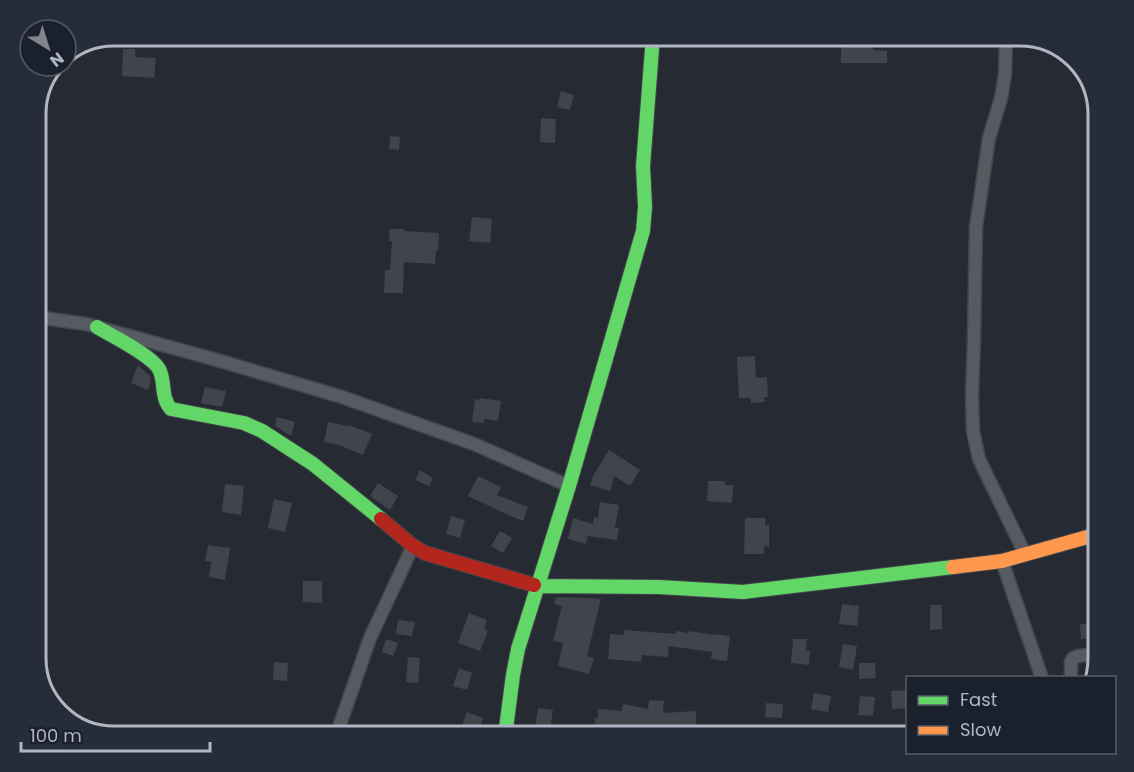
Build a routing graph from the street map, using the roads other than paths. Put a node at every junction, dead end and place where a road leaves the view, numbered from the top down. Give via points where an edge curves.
1 (652, 46) edge
2 (1005, 46) edge
3 (47, 319) edge
4 (97, 327) junction
5 (569, 486) junction
6 (1088, 537) edge
7 (413, 546) junction
8 (1024, 554) junction
9 (1002, 561) junction
10 (539, 586) junction
11 (1088, 655) edge
12 (1041, 676) edge
13 (1071, 676) edge
14 (339, 726) edge
15 (506, 726) edge

1 - 5 street via 643,166 644,231
2 - 8 street via 1005,75 989,138 976,227 973,431 979,459
3 - 4 street
4 - 5 street via 399,416
4 - 7 street via 158,366 164,401 171,409 262,430 313,464
5 - 10 street
6 - 8 street
7 - 10 street via 432,556
7 - 14 street via 370,638
8 - 9 street
9 - 10 street via 743,592
9 - 12 street
10 - 15 street via 518,649
11 - 13 street via 1073,658

